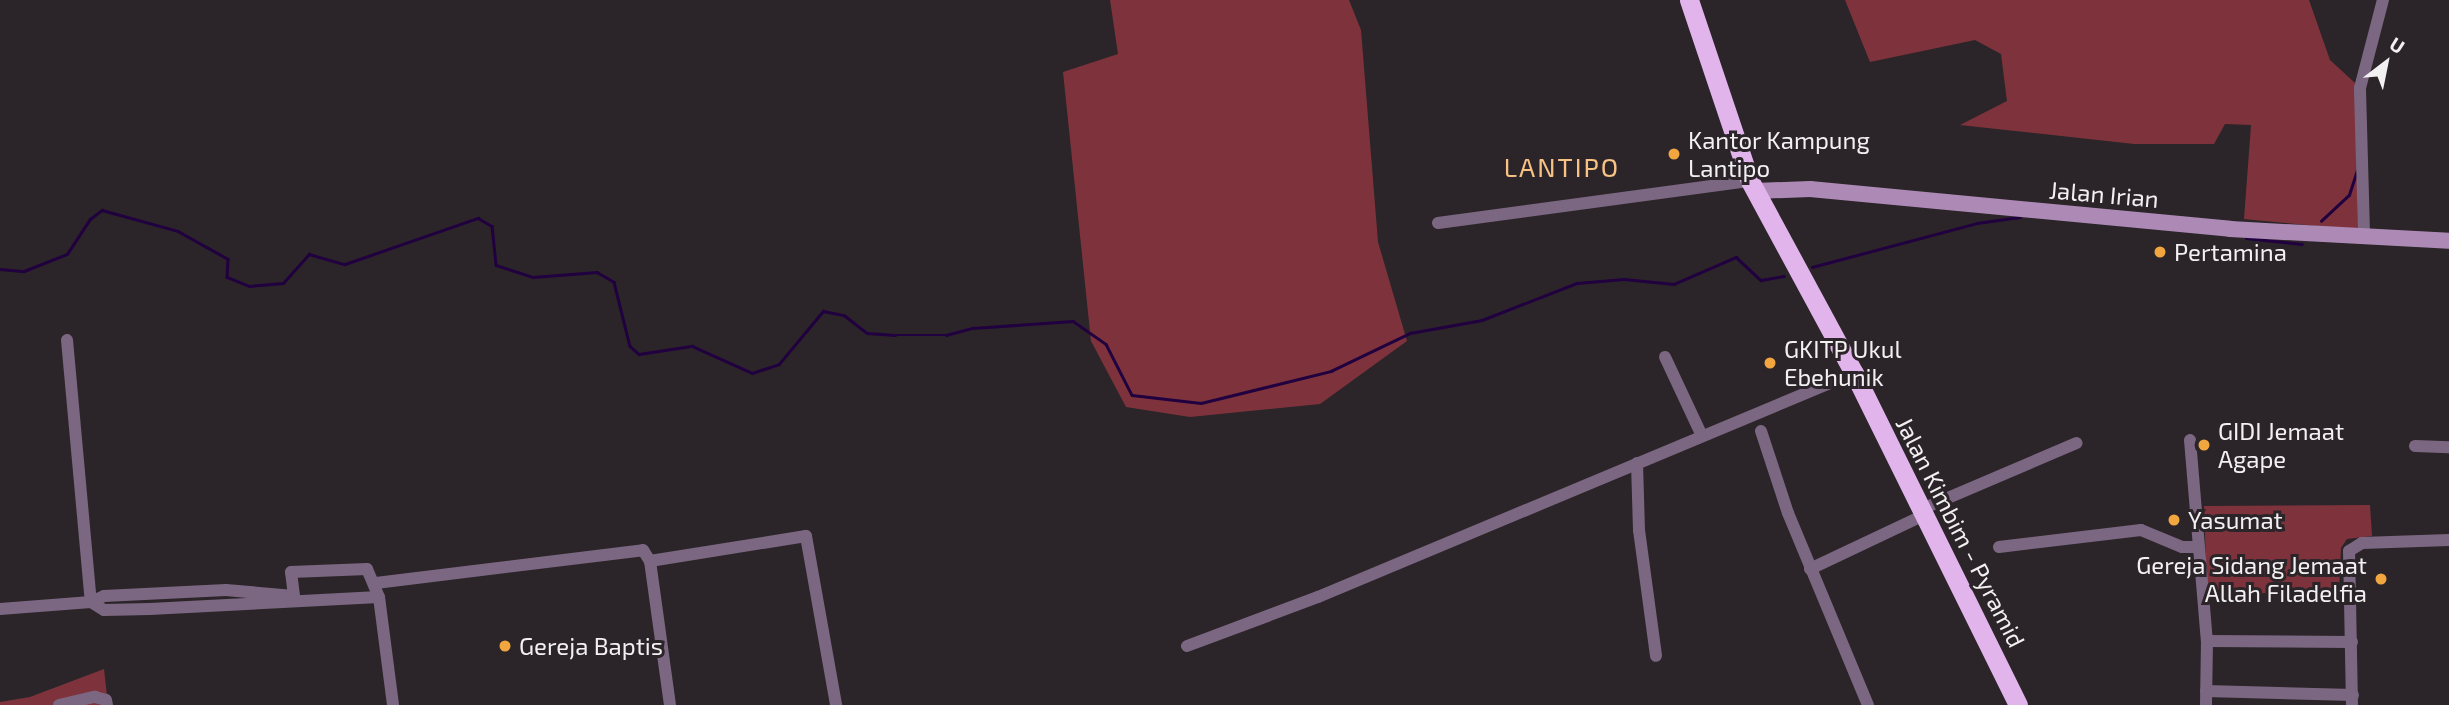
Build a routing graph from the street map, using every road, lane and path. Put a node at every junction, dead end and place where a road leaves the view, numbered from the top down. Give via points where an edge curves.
1 (1689, 0) edge
2 (2383, 0) edge
3 (1753, 186) junction
4 (1438, 223) dead end
5 (2364, 233) junction
6 (2449, 241) edge
7 (67, 340) dead end
8 (1665, 357) dead end
9 (1854, 373) junction
10 (1761, 431) dead end
11 (1702, 436) junction
12 (2190, 440) dead end
13 (2077, 443) dead end
14 (2415, 446) dead end
15 (2449, 447) edge
16 (1637, 463) junction
17 (1923, 512) junction
18 (2449, 540) edge
19 (1999, 547) dead end
20 (2198, 547) junction
21 (650, 561) junction
22 (1810, 569) junction
23 (376, 583) junction
24 (379, 597) junction
25 (91, 602) junction
26 (0, 609) edge
27 (2207, 641) junction
28 (2352, 642) junction
29 (1187, 646) dead end
30 (1656, 656) dead end
31 (2206, 691) junction
32 (2353, 700) edge
33 (59, 705) edge
34 (107, 705) edge
35 (393, 705) edge
36 (670, 705) edge
37 (836, 705) edge
38 (1868, 705) edge
39 (2018, 705) edge
40 (2206, 705) edge

1 - 3 highway, Jalan Kimbim - Pyramid
2 - 5 street via 2360,88
3 - 4 street
3 - 5 main road, Jalan Irian via 2230,229
3 - 9 highway, Jalan Kimbim - Pyramid
5 - 6 main road, Jalan Irian
7 - 25 street
8 - 11 street
9 - 11 street
9 - 17 highway, Jalan Kimbim - Pyramid
10 - 22 street
11 - 16 street
12 - 20 street
13 - 17 street
14 - 15 street
16 - 29 street via 1318,597
16 - 30 street via 1639,530
17 - 22 street
17 - 39 highway, Jalan Kimbim - Pyramid
18 - 28 street via 2362,543 2349,551
19 - 20 street via 2141,530 2182,547
20 - 27 street
21 - 23 street via 643,550 633,548
21 - 36 street
21 - 37 street via 806,537
22 - 38 street
23 - 24 street
23 - 25 street via 367,569 291,572 294,596 226,590 104,596
24 - 25 street via 104,610
24 - 35 street
25 - 26 street
27 - 28 street
27 - 31 street
28 - 32 street
31 - 32 street
31 - 40 street
33 - 34 street via 95,697 106,700

